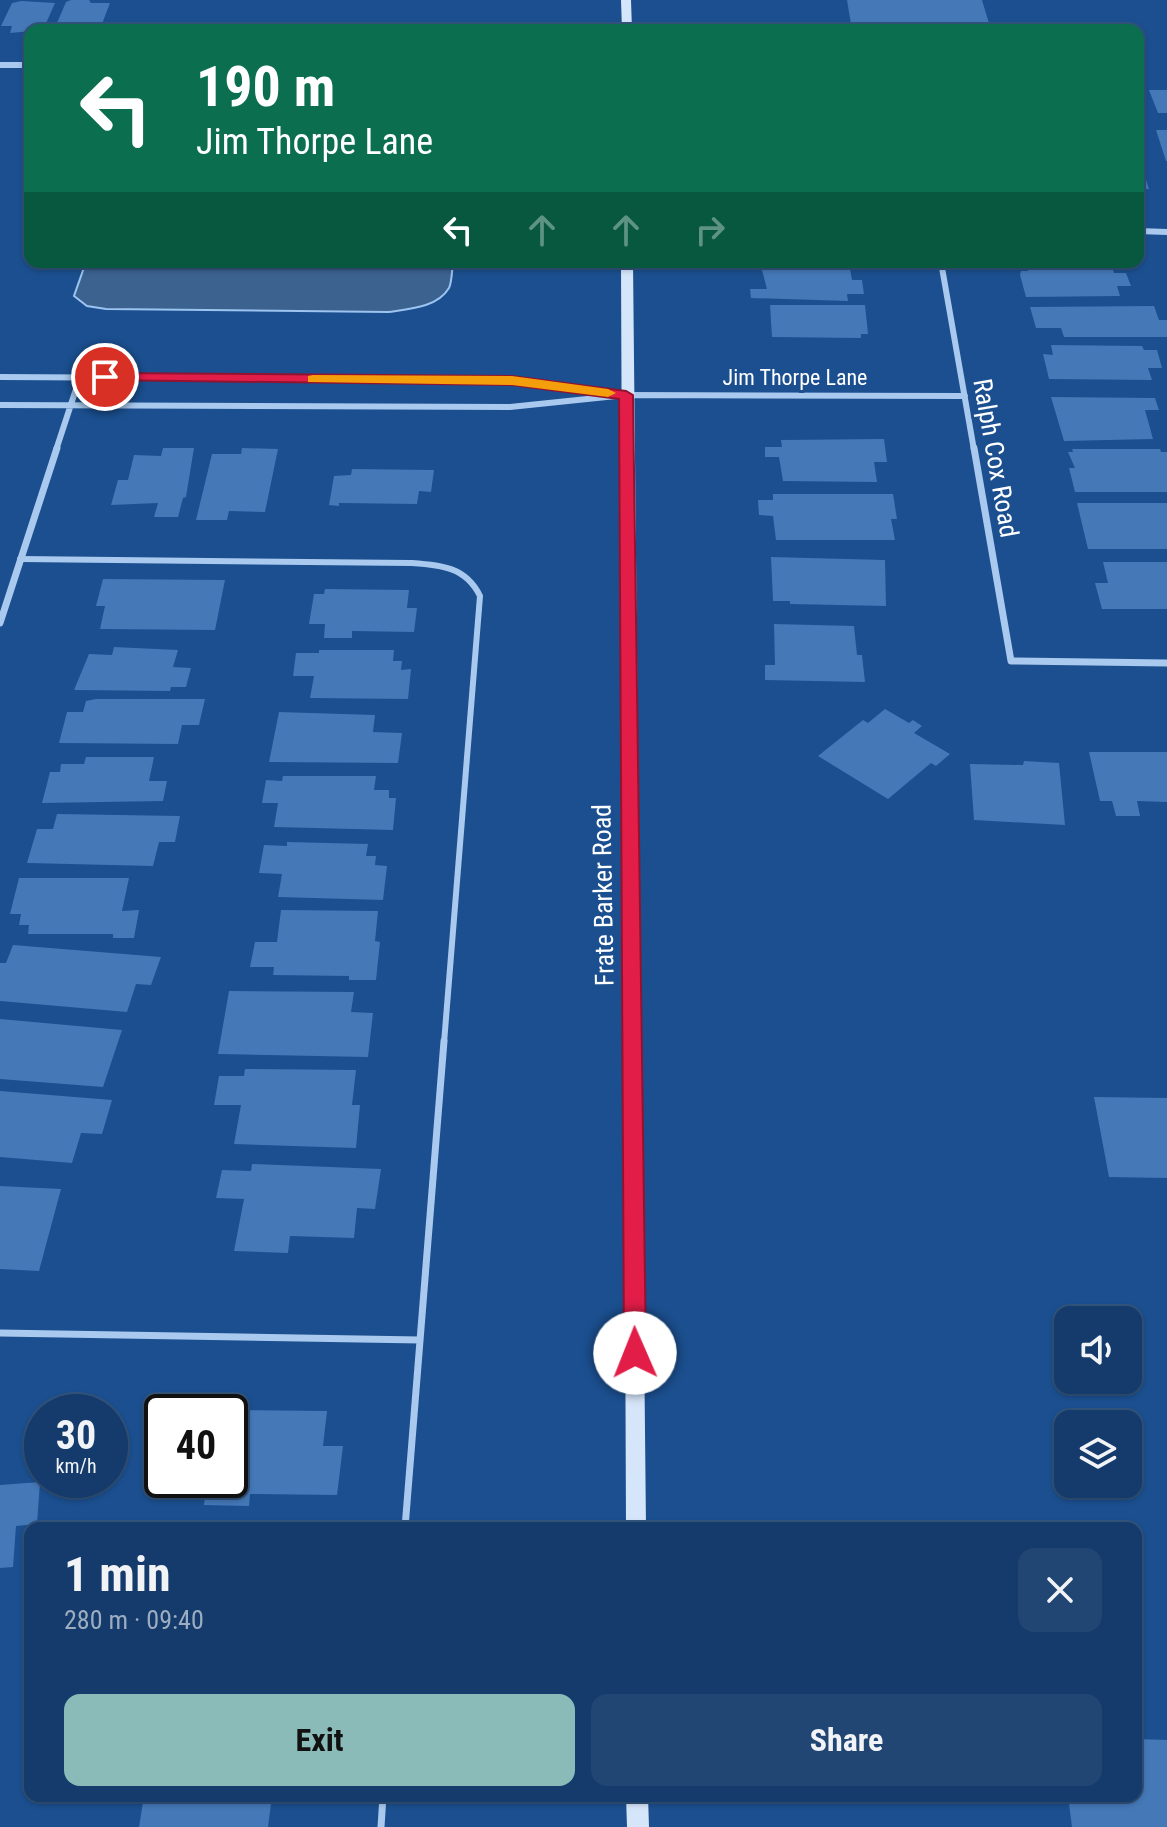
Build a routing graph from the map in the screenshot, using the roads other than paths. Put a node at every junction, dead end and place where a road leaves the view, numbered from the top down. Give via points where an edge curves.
1 (626, 0) edge
2 (627, 24) edge
3 (0, 65) edge
4 (24, 65) edge
5 (1144, 231) edge
6 (1167, 232) edge
7 (627, 268) edge
8 (942, 268) edge
9 (0, 377) edge
10 (80, 377) junction
11 (626, 395) junction
12 (965, 396) junction
13 (0, 405) edge
14 (72, 405) junction
15 (20, 559) junction
16 (0, 623) edge
17 (1167, 663) edge
18 (0, 1333) edge
19 (420, 1340) junction
20 (405, 1522) edge
21 (636, 1522) edge
22 (383, 1802) edge
23 (637, 1802) edge
24 (381, 1827) edge
25 (638, 1827) edge

1 - 2 street
3 - 4 street
5 - 6 street
7 - 11 street, Frate Barker Road
8 - 12 street, Ralph Cox Road
9 - 10 street, Jim Thorpe Lane
10 - 11 street, Jim Thorpe Lane via 512,380
10 - 14 street
11 - 12 street, Jim Thorpe Lane
11 - 14 street, Jim Thorpe Lane via 510,407
11 - 21 street, Frate Barker Road
12 - 17 street, Ralph Cox Road via 1011,661
13 - 14 street, Jim Thorpe Lane
14 - 15 street
15 - 16 street
15 - 19 lane via 412,563 462,571 475,581 480,596
18 - 19 lane
19 - 20 lane
22 - 24 lane
23 - 25 street

